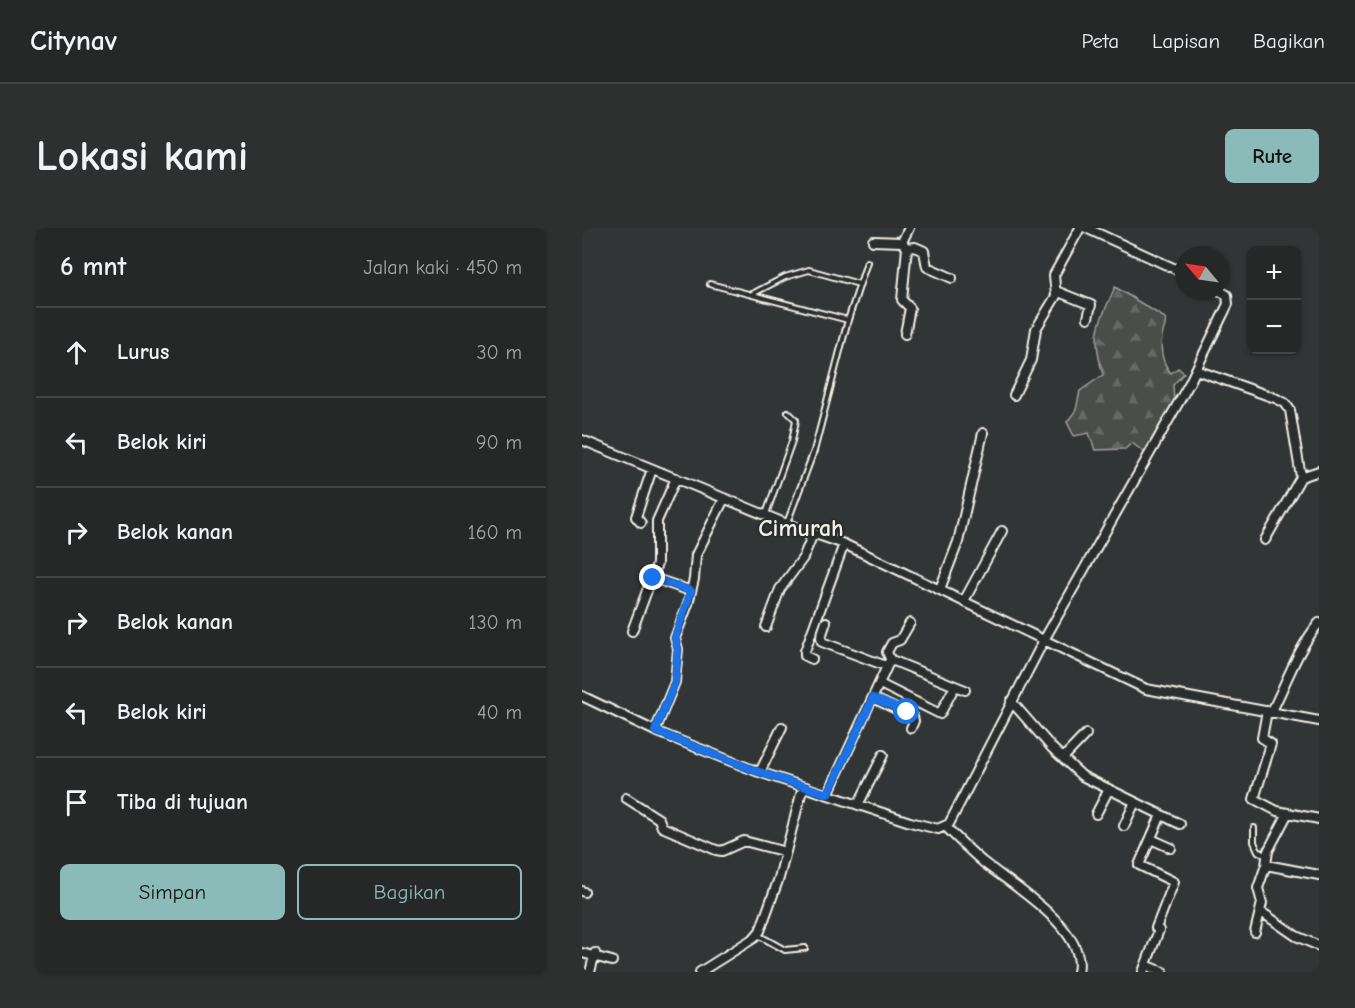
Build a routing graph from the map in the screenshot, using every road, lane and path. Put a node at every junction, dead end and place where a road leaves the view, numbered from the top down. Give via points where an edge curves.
1 (909, 228) edge
2 (1080, 228) edge
3 (1086, 228) edge
4 (873, 241) dead end
5 (904, 245) junction
6 (867, 262) dead end
7 (1175, 269) edge
8 (952, 278) dead end
9 (710, 284) dead end
10 (860, 284) junction
11 (1056, 291) junction
12 (751, 295) junction
13 (1228, 300) edge
14 (1088, 318) dead end
15 (848, 320) junction
16 (904, 334) dead end
17 (1196, 370) junction
18 (1014, 395) dead end
19 (788, 412) dead end
20 (982, 433) dead end
21 (582, 440) edge
22 (652, 469) junction
23 (1319, 471) edge
24 (1301, 477) junction
25 (676, 478) junction
26 (724, 499) junction
27 (766, 515) junction
28 (641, 523) dead end
29 (787, 524) junction
30 (1002, 531) dead end
31 (813, 534) junction
32 (1265, 540) dead end
33 (844, 543) junction
34 (653, 578) junction
35 (940, 589) junction
36 (691, 591) junction
37 (964, 601) junction
38 (826, 622) dead end
39 (910, 623) dead end
40 (1319, 623) edge
41 (766, 627) dead end
42 (632, 631) dead end
43 (1044, 640) junction
44 (813, 659) dead end
45 (889, 664) junction
46 (880, 684) junction
47 (955, 686) junction
48 (965, 690) dead end
49 (582, 696) edge
50 (873, 698) junction
51 (1011, 701) junction
52 (1269, 711) junction
53 (1319, 721) edge
54 (782, 727) dead end
55 (911, 728) dead end
56 (655, 731) junction
57 (1086, 734) dead end
58 (883, 755) dead end
59 (1063, 758) junction
60 (760, 772) junction
61 (806, 787) junction
62 (1109, 789) junction
63 (828, 794) junction
64 (626, 798) dead end
65 (1135, 802) junction
66 (858, 805) junction
67 (1288, 813) junction
68 (1096, 814) dead end
69 (1161, 815) junction
70 (1319, 819) edge
71 (1180, 824) dead end
72 (1124, 825) dead end
73 (946, 827) junction
74 (1254, 828) dead end
75 (1151, 839) junction
76 (1171, 848) dead end
77 (786, 852) junction
78 (1267, 860) junction
79 (1319, 875) edge
80 (1260, 911) junction
81 (1255, 932) dead end
82 (757, 935) junction
83 (1319, 946) edge
84 (805, 948) dead end
85 (582, 952) edge
86 (595, 954) junction
87 (612, 961) dead end
88 (1145, 969) edge
89 (590, 972) edge
90 (700, 972) edge
91 (1078, 972) edge
92 (1163, 972) edge

1 - 5 street
2 - 11 street via 1054,275
3 - 7 street
4 - 5 street
5 - 8 street via 924,251 927,267
5 - 16 street via 902,300 910,308
6 - 10 lane
9 - 12 lane
10 - 12 lane via 809,270 785,277
10 - 15 lane
11 - 14 street via 1091,305
11 - 18 street via 1034,335 1031,360
12 - 15 lane
13 - 17 street
15 - 29 lane via 814,451
17 - 24 street via 1285,403 1290,410
17 - 43 street
19 - 27 lane via 796,420 792,441
20 - 35 street via 958,542
21 - 22 street
22 - 25 street
22 - 28 street via 636,517
23 - 24 street
24 - 32 street
25 - 26 street
25 - 34 street via 657,521 657,564
26 - 27 street
26 - 36 street via 698,549
27 - 29 street
29 - 31 street
30 - 37 street
31 - 33 street
31 - 41 street via 803,558 780,589
33 - 35 street
33 - 44 street via 805,651 805,656
34 - 36 street
34 - 42 street
35 - 37 street
36 - 56 street via 675,638 675,682
37 - 43 street
38 - 45 street via 822,642
39 - 45 street via 887,652
40 - 52 street via 1302,645 1292,672
43 - 51 street
43 - 52 street via 1146,689
45 - 46 street
45 - 47 street
46 - 47 street via 940,714
46 - 50 street
47 - 48 street
49 - 56 street
50 - 55 street via 912,716
50 - 63 street
51 - 59 street
51 - 73 street
52 - 53 street
52 - 67 street via 1262,738 1271,744 1253,795 1259,803
54 - 60 street
56 - 60 street
57 - 59 street
58 - 66 street
59 - 62 street via 1082,776
60 - 61 street
61 - 63 street
61 - 77 street
62 - 65 street
62 - 68 street
63 - 66 street
64 - 77 street via 659,819 663,827 716,850 744,841
65 - 69 street
65 - 72 street
66 - 73 street via 934,829
67 - 70 street
67 - 78 street
69 - 71 street
69 - 75 street
73 - 91 street via 1061,926 1080,957
74 - 78 lane via 1254,842
75 - 76 street
75 - 88 street via 1139,866 1174,882
77 - 82 street
78 - 79 street
78 - 80 street via 1258,888
80 - 81 street
80 - 83 street via 1296,936
82 - 84 lane via 785,950
82 - 90 street
85 - 86 street
86 - 87 street
86 - 89 street
88 - 92 street

